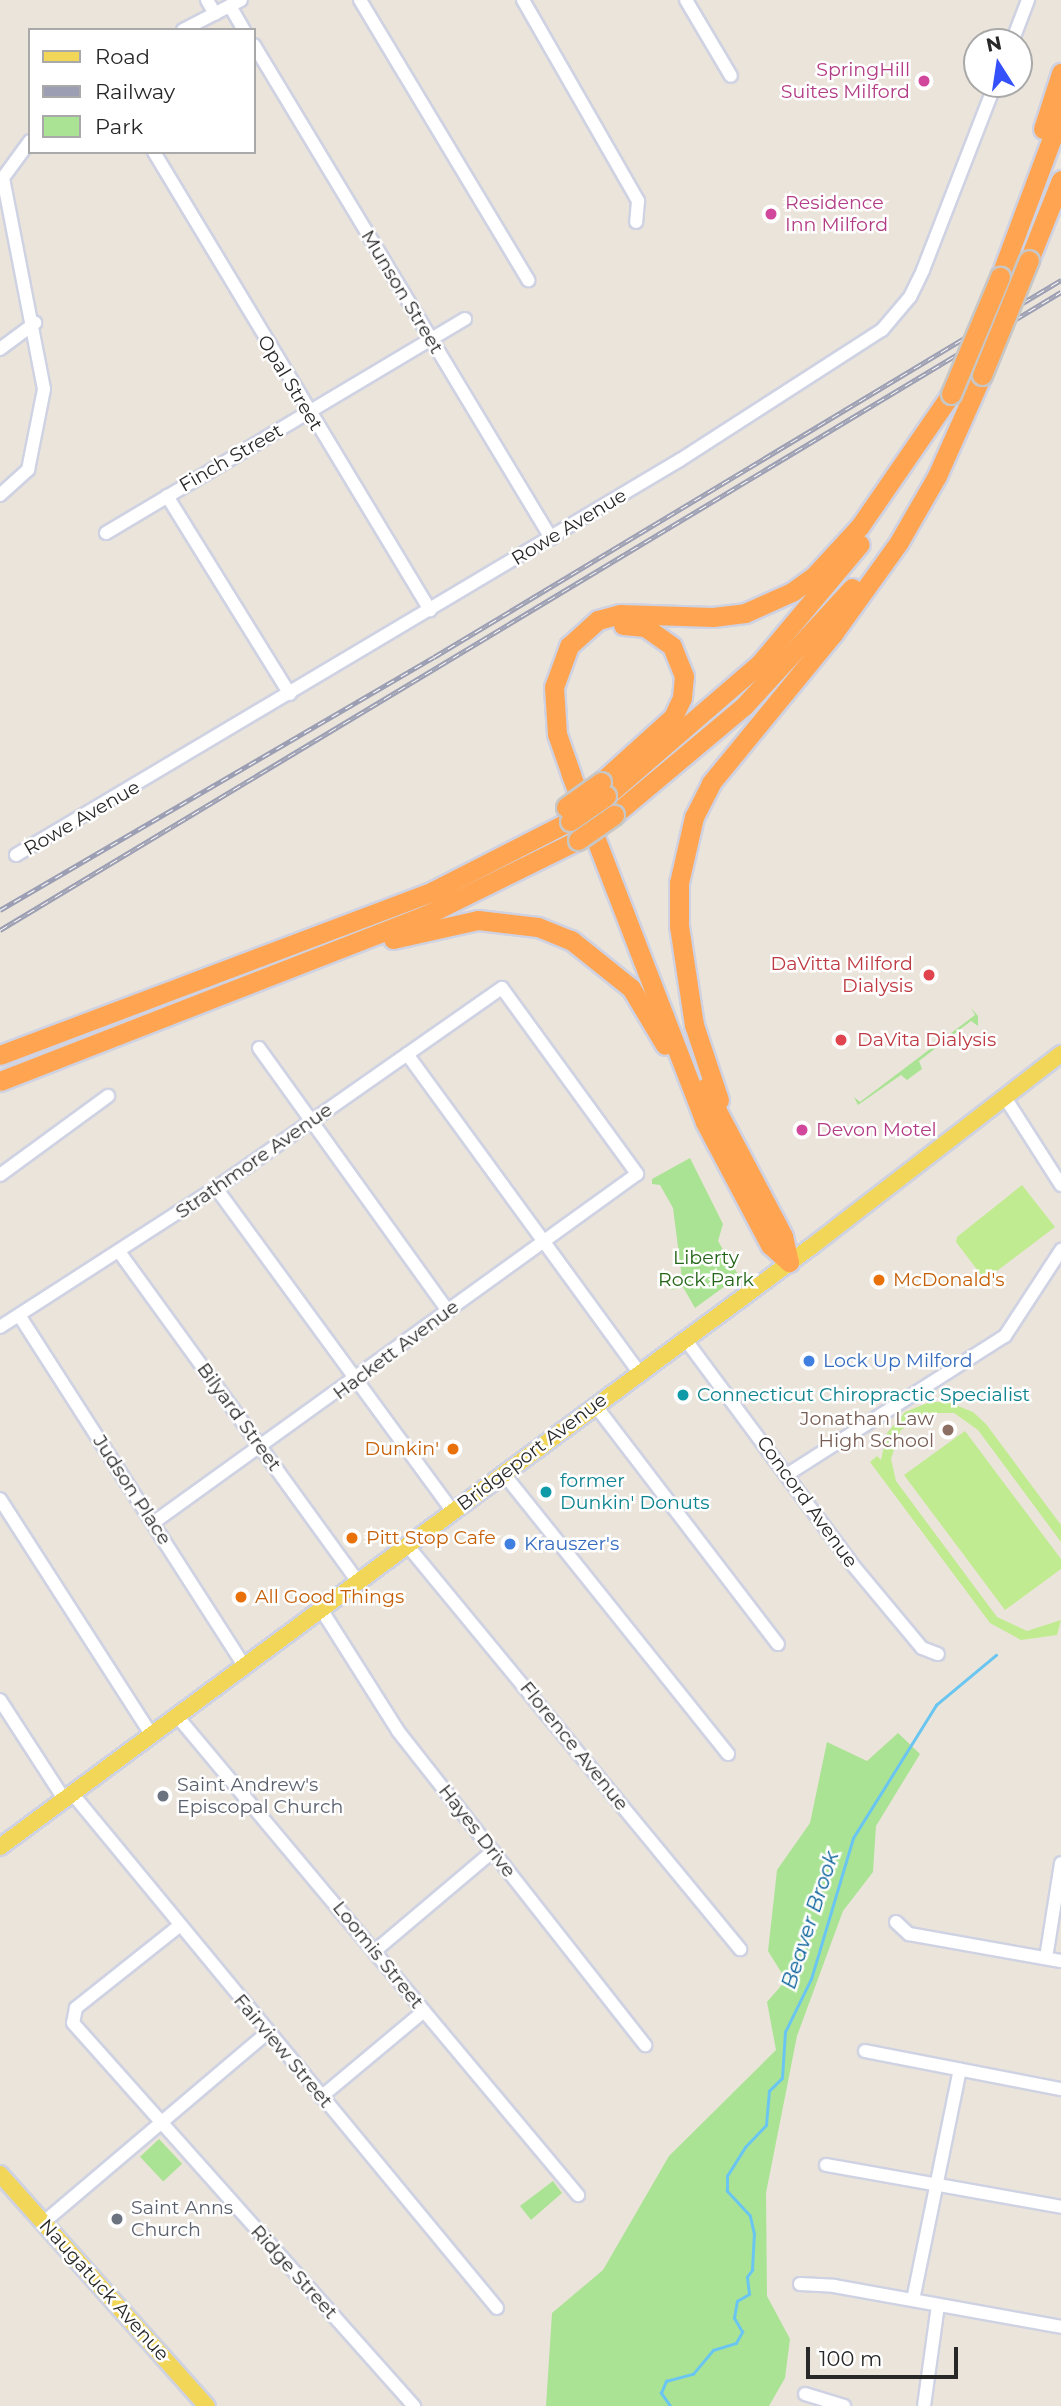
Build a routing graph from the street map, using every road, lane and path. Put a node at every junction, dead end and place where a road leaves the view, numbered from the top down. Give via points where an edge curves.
1 (206, 0) edge
2 (360, 0) edge
3 (523, 0) edge
4 (686, 0) edge
5 (1028, 0) edge
6 (236, 3) edge
7 (215, 14) junction
8 (187, 28) edge
9 (243, 28) edge
10 (1017, 28) edge
11 (256, 48) edge
12 (1061, 74) edge
13 (731, 76) dead end
14 (990, 98) edge
15 (1061, 114) edge
16 (28, 144) edge
17 (155, 154) edge
18 (2, 180) edge
19 (1061, 180) edge
20 (1061, 200) edge
21 (636, 222) dead end
22 (1015, 237) junction
23 (1032, 254) junction
24 (528, 280) dead end
25 (465, 319) dead end
26 (35, 323) junction
27 (430, 341) junction
28 (0, 349) edge
29 (982, 376) junction
30 (951, 394) junction
31 (307, 414) junction
32 (0, 495) edge
33 (167, 495) junction
34 (106, 533) dead end
35 (551, 538) junction
36 (430, 610) junction
37 (290, 694) junction
38 (604, 789) junction
39 (16, 855) dead end
40 (334, 952) junction
41 (259, 1048) dead end
42 (407, 1054) junction
43 (1061, 1054) edge
44 (0, 1055) edge
45 (0, 1081) edge
46 (107, 1096) dead end
47 (1006, 1099) junction
48 (312, 1121) junction
49 (705, 1122) junction
50 (750, 1172) junction
51 (637, 1174) joint
52 (0, 1175) edge
53 (1061, 1185) edge
54 (216, 1188) junction
55 (544, 1241) junction
56 (1061, 1251) edge
57 (120, 1253) junction
58 (789, 1262) junction
59 (448, 1311) junction
60 (19, 1315) junction
61 (0, 1327) edge
62 (685, 1339) junction
63 (639, 1372) junction
64 (354, 1380) junction
65 (595, 1405) junction
66 (262, 1449) junction
67 (503, 1473) junction
68 (788, 1475) junction
69 (0, 1499) edge
70 (452, 1511) junction
71 (153, 1523) junction
72 (407, 1545) junction
73 (358, 1582) junction
74 (321, 1609) junction
75 (778, 1644) dead end
76 (938, 1654) dead end
77 (244, 1666) junction
78 (0, 1700) edge
79 (177, 1716) junction
80 (151, 1734) junction
81 (728, 1754) dead end
82 (67, 1795) junction
83 (0, 1847) edge
84 (492, 1852) junction
85 (1061, 1863) edge
86 (896, 1922) dead end
87 (179, 1926) junction
88 (740, 1949) dead end
89 (376, 1950) junction
90 (1046, 1958) junction
91 (1061, 1961) edge
92 (424, 2011) junction
93 (268, 2032) junction
94 (645, 2045) dead end
95 (865, 2051) dead end
96 (960, 2070) junction
97 (1061, 2089) edge
98 (321, 2096) junction
99 (159, 2123) junction
100 (826, 2165) dead end
101 (0, 2174) edge
102 (935, 2183) junction
103 (578, 2195) dead end
104 (1061, 2207) edge
105 (44, 2222) junction
106 (800, 2284) dead end
107 (913, 2300) junction
108 (938, 2305) junction
109 (497, 2308) dead end
110 (1061, 2327) edge
111 (805, 2394) dead end
112 (207, 2406) edge
113 (414, 2406) edge
114 (844, 2406) edge
115 (924, 2406) edge

1 - 7 street
2 - 24 street
3 - 21 street via 638,201
4 - 13 street
5 - 10 street
6 - 7 street
6 - 9 street
7 - 8 street
11 - 27 street, Munson Street
12 - 22 highway
14 - 35 street, Rowe Avenue via 923,270 910,297 882,330 754,415
15 - 22 highway
16 - 18 street
17 - 31 street, Opal Street
18 - 26 street
19 - 23 highway
20 - 23 highway
22 - 30 highway, bridge
23 - 29 highway, bridge
25 - 27 street, Finch Street
26 - 28 street
26 - 32 street via 44,398 32,460 22,479
27 - 31 street, Finch Street
27 - 35 street, Munson Street
29 - 40 highway, bridge via 911,504 822,624 744,706 578,841 493,885
29 - 50 highway via 937,476 900,542 833,634 711,783 684,849 679,926 687,994 710,1078
30 - 38 highway via 885,509 809,609 734,689
30 - 49 highway via 860,526 815,575 792,592 761,607 727,615 609,616 578,635 557,673 557,734
31 - 33 street, Finch Street
31 - 36 street, Opal Street
33 - 34 street, Finch Street
33 - 37 street
35 - 36 street, Rowe Avenue
36 - 37 street, Rowe Avenue
37 - 39 street, Rowe Avenue
38 - 44 highway, bridge via 516,852 433,891
38 - 50 highway via 673,717 682,698 684,676 677,654 666,639 645,627 605,628 578,651 565,682 567,729 660,984 709,1099
40 - 45 highway
40 - 49 highway via 478,920 538,927 571,940 631,988
41 - 48 street
42 - 48 street, Strathmore Avenue
42 - 51 street, Strathmore Avenue via 502,988
42 - 55 street
43 - 47 main road, Bridgeport Avenue
46 - 52 street
47 - 53 street
47 - 58 main road, Bridgeport Avenue
48 - 54 street, Strathmore Avenue
48 - 59 street
49 - 58 highway via 769,1245
50 - 58 highway via 783,1236
51 - 55 street, Hackett Avenue
54 - 57 street, Strathmore Avenue
54 - 64 street
55 - 59 street, Hackett Avenue
55 - 63 street
56 - 68 street via 1013,1328
57 - 60 street, Strathmore Avenue
57 - 66 street, Bilyard Street
58 - 62 main road, Bridgeport Avenue
59 - 64 street, Hackett Avenue
60 - 61 street, Strathmore Avenue
60 - 71 street, Judson Place
62 - 63 main road, Bridgeport Avenue
62 - 68 street, Concord Avenue
63 - 65 main road, Bridgeport Avenue
64 - 66 street, Hackett Avenue
64 - 70 street
65 - 67 main road, Bridgeport Avenue
65 - 75 street
66 - 71 street, Hackett Avenue
66 - 73 street, Bilyard Street
67 - 70 main road, Bridgeport Avenue
67 - 81 street
68 - 76 street, Concord Avenue via 922,1648
69 - 80 street
70 - 72 main road, Bridgeport Avenue
71 - 77 street, Judson Place
72 - 73 main road, Bridgeport Avenue
72 - 88 street, Florence Avenue
73 - 74 main road, Bridgeport Avenue
74 - 77 main road, Bridgeport Avenue
74 - 84 street, Hayes Drive via 398,1731
77 - 79 main road, Bridgeport Avenue
78 - 82 street, Fairview Street
79 - 80 main road, Bridgeport Avenue
79 - 89 street, Loomis Street
80 - 82 main road, Bridgeport Avenue
82 - 83 main road, Bridgeport Avenue
82 - 87 street, Fairview Street
84 - 89 street
84 - 94 street, Hayes Drive
85 - 90 street
86 - 90 street via 909,1934
87 - 93 street, Fairview Street
87 - 99 street, Ridge Street via 76,2008 73,2023
89 - 92 street, Loomis Street
90 - 91 street
92 - 98 street
92 - 103 street, Loomis Street
93 - 98 street, Fairview Street
93 - 99 street
95 - 96 street
96 - 97 street
96 - 102 street
98 - 109 street, Fairview Street
99 - 105 street
99 - 113 street, Ridge Street
100 - 102 street
101 - 105 main road, Naugatuck Avenue
102 - 104 street
102 - 107 street
105 - 112 main road, Naugatuck Avenue
106 - 107 street
107 - 108 street
108 - 110 street
108 - 115 street
111 - 114 street

